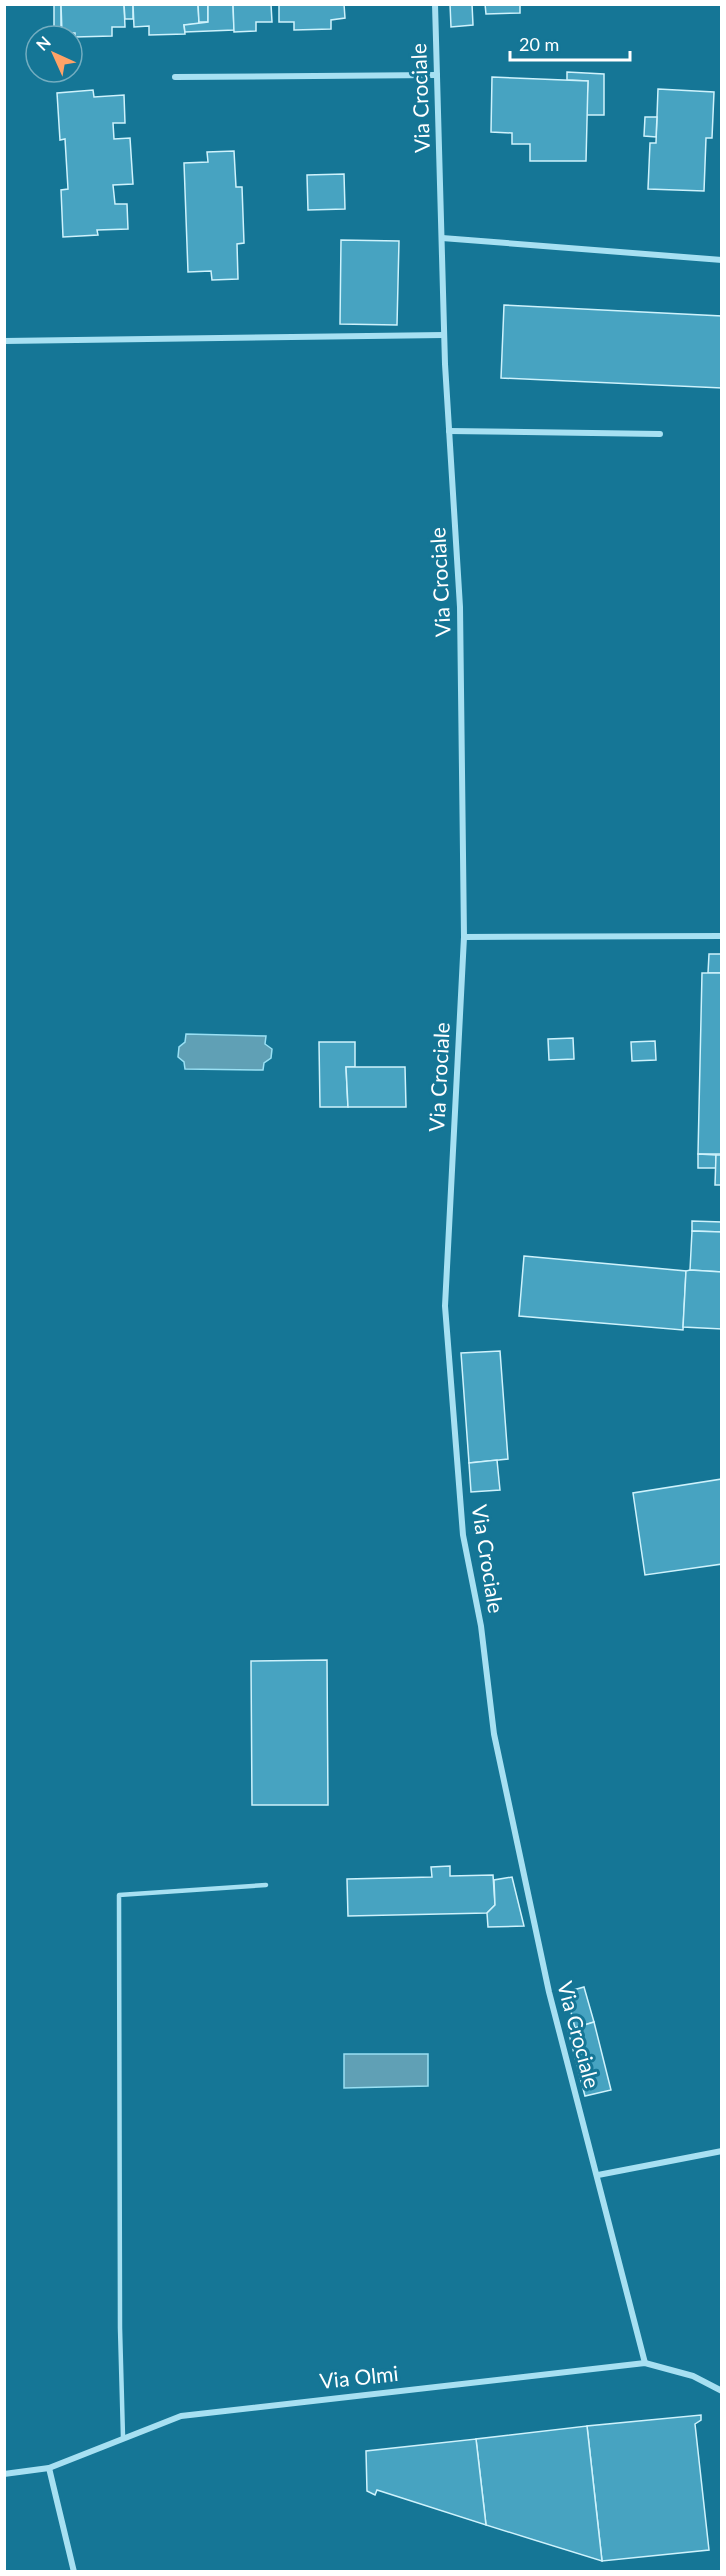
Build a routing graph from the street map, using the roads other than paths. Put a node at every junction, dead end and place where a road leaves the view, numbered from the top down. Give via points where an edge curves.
1 (435, 4) edge
2 (437, 75) junction
3 (175, 77) dead end
4 (442, 238) junction
5 (722, 260) edge
6 (444, 335) junction
7 (4, 341) edge
8 (449, 431) junction
9 (660, 434) dead end
10 (722, 936) edge
11 (464, 937) junction
12 (266, 1885) dead end
13 (722, 2151) edge
14 (598, 2175) junction
15 (645, 2363) junction
16 (722, 2391) edge
17 (123, 2437) junction
18 (49, 2468) junction
19 (4, 2474) edge
20 (74, 2571) edge

1 - 2 street, Via Crociale
2 - 3 street
2 - 4 street, Via Crociale
4 - 5 street
4 - 6 street, Via Crociale
6 - 7 street
6 - 8 street, Via Crociale
8 - 9 street
8 - 11 street, Via Crociale via 460,607
10 - 11 street
11 - 14 street, Via Crociale via 445,1305 463,1535 481,1626 494,1734 549,1992
12 - 17 lane via 119,1895
13 - 14 street
14 - 15 street, Via Crociale
15 - 16 street, Via Olmi via 693,2376
15 - 17 street, Via Olmi via 181,2416
17 - 18 street, Via Olmi
18 - 19 street, Via Olmi
18 - 20 street

